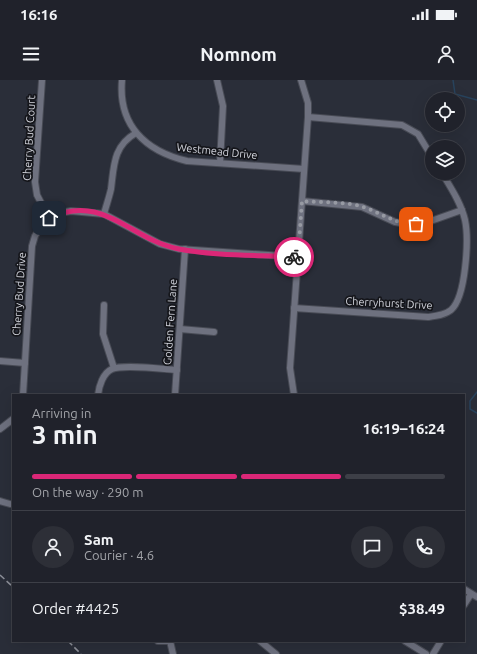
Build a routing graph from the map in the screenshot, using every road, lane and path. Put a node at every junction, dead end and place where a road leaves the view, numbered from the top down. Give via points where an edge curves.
1 (42, 80) edge
2 (122, 80) edge
3 (217, 80) edge
4 (301, 80) edge
5 (308, 117) junction
6 (136, 133) junction
7 (425, 146) edge
8 (220, 163) junction
9 (304, 169) junction
10 (446, 180) edge
11 (302, 201) junction
12 (462, 210) junction
13 (104, 214) junction
14 (49, 218) junction
15 (185, 250) junction
16 (298, 257) junction
17 (104, 305) dead end
18 (294, 308) junction
19 (180, 329) junction
20 (214, 332) dead end
21 (0, 361) edge
22 (25, 363) junction
23 (114, 368) junction
24 (177, 370) junction
25 (23, 394) edge
26 (98, 394) edge
27 (175, 394) edge
28 (294, 394) edge
29 (12, 420) edge
30 (0, 429) edge
31 (0, 502) edge
32 (10, 504) dead end
33 (465, 590) edge
34 (474, 595) edge
35 (465, 604) edge
36 (170, 642) edge
37 (261, 642) edge
38 (407, 642) edge
39 (440, 642) edge
40 (173, 654) edge
41 (276, 654) edge
42 (426, 654) edge
43 (433, 654) edge

1 - 14 street, Cherry Bud Court via 35,182 37,195
2 - 6 street via 125,112
3 - 8 street via 223,106
4 - 5 street via 308,103
5 - 7 street via 402,125 418,134
5 - 9 street
6 - 8 street, Westmead Drive via 159,152 170,157
6 - 13 street via 117,151
8 - 9 street, Westmead Drive
9 - 11 street
10 - 12 street, Cherryhurst Drive
11 - 12 street via 362,207 395,222 406,224 428,222
11 - 16 street
12 - 18 street, Cherryhurst Drive via 466,232 463,286 460,299 451,310 428,317
13 - 14 street via 71,211
13 - 15 street via 160,244
14 - 22 street, Cherry Bud Drive via 38,230 32,246
15 - 16 street
15 - 19 street, Golden Fern Lane
16 - 18 street
17 - 23 street via 103,334
18 - 28 street via 290,368
19 - 20 street
19 - 24 street, Golden Fern Lane
21 - 22 street
22 - 25 street, Cherry Bud Drive
23 - 24 street
23 - 26 street via 105,375
24 - 27 street, Golden Fern Lane
29 - 30 street
31 - 32 street
33 - 34 street
34 - 35 street
36 - 40 street
37 - 41 street
38 - 42 street
39 - 43 street

